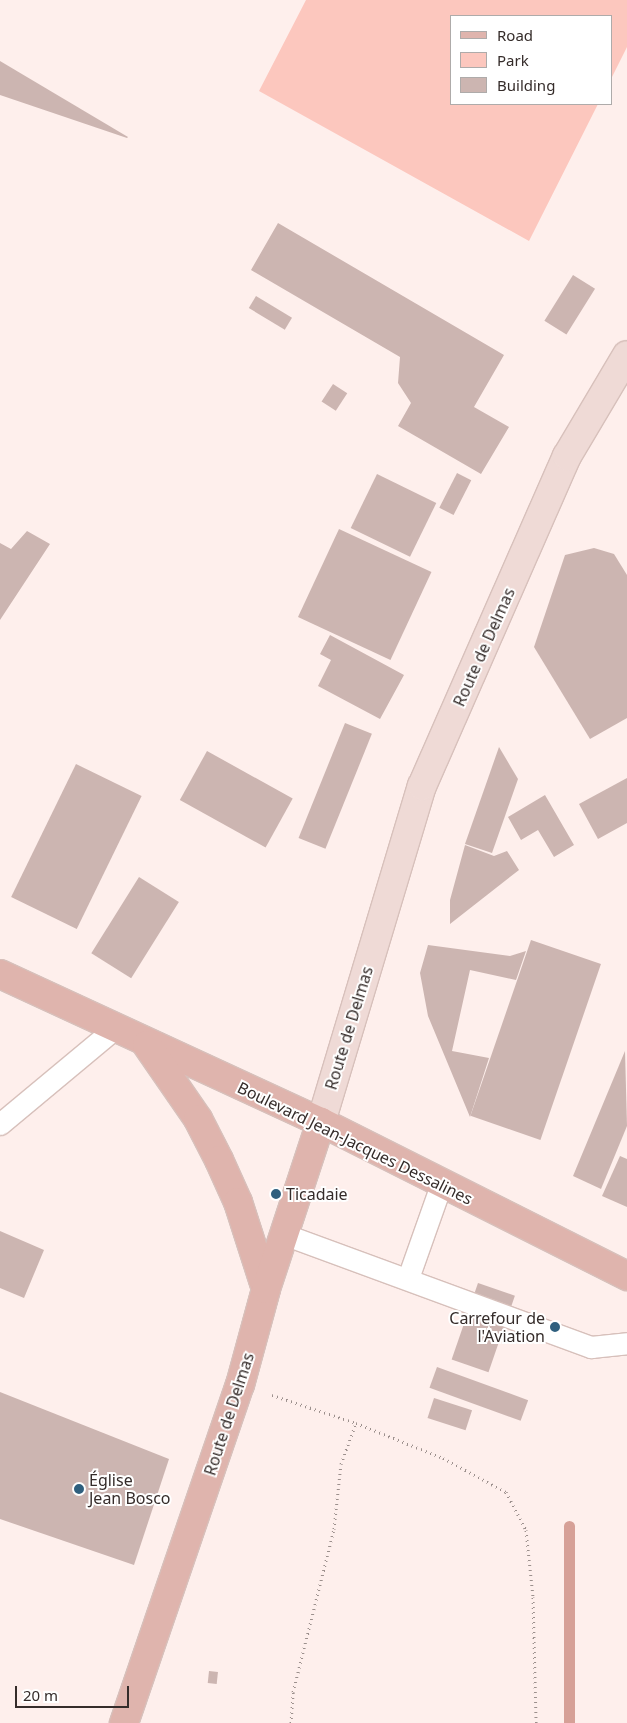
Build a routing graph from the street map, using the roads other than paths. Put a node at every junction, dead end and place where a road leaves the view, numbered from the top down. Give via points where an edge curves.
1 (627, 355) edge
2 (0, 974) edge
3 (114, 1029) junction
4 (147, 1044) junction
5 (321, 1122) junction
6 (0, 1124) edge
7 (441, 1185) junction
8 (286, 1235) junction
9 (627, 1276) edge
10 (408, 1278) junction
11 (266, 1289) junction
12 (627, 1343) edge
13 (124, 1723) edge

1 - 5 main road, Route de Delmas via 567,456 422,786
2 - 3 main road, Boulevard Jean-Jacques Dessalines
3 - 4 main road, Boulevard Jean-Jacques Dessalines
3 - 6 lane
4 - 5 main road, Boulevard Jean-Jacques Dessalines
4 - 11 main road via 198,1119 219,1160 238,1202
5 - 7 main road, Boulevard Jean-Jacques Dessalines
5 - 8 main road, Route de Delmas
7 - 9 main road, Boulevard Jean-Jacques Dessalines
7 - 10 lane
8 - 10 lane
8 - 11 main road, Route de Delmas
10 - 12 lane via 591,1347
11 - 13 main road, Route de Delmas via 240,1385

